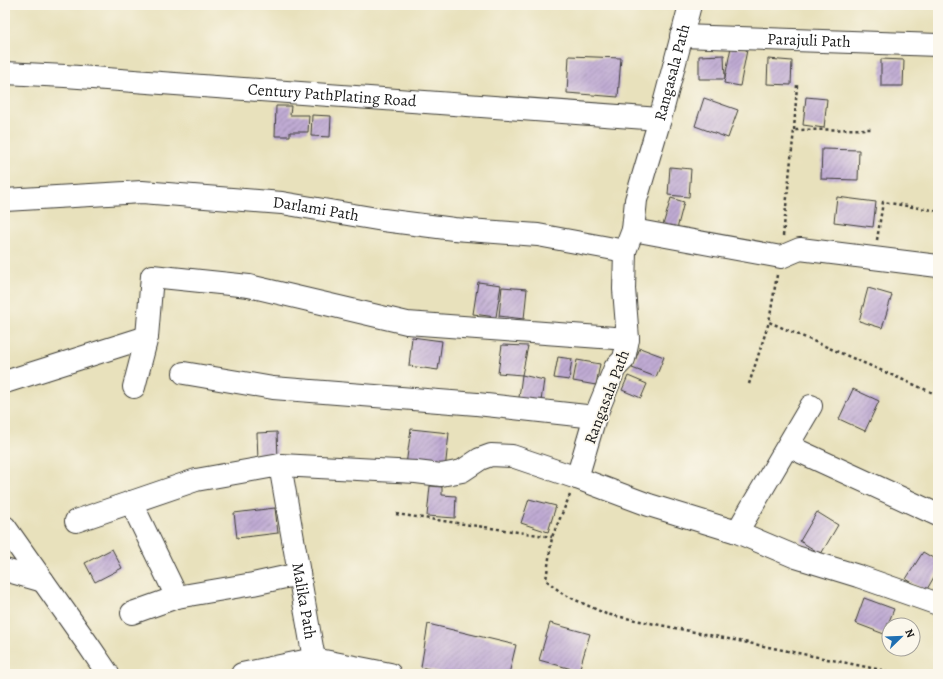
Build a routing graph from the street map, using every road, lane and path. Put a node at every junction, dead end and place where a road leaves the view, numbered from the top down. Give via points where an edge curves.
1 (690, 5) edge
2 (681, 36) junction
3 (938, 45) edge
4 (5, 73) edge
5 (797, 85) dead end
6 (660, 119) junction
7 (873, 129) dead end
8 (794, 130) junction
9 (5, 200) edge
10 (938, 211) edge
11 (633, 230) junction
12 (625, 251) junction
13 (781, 257) junction
14 (874, 258) junction
15 (938, 266) edge
16 (769, 322) junction
17 (147, 337) junction
18 (628, 339) junction
19 (184, 373) dead end
20 (5, 382) edge
21 (749, 384) dead end
22 (134, 387) dead end
23 (938, 395) edge
24 (811, 406) dead end
25 (596, 417) junction
26 (788, 446) junction
27 (280, 465) junction
28 (577, 478) junction
29 (131, 502) junction
30 (396, 514) dead end
31 (938, 515) edge
32 (76, 521) dead end
33 (5, 527) edge
34 (737, 532) junction
35 (552, 537) junction
36 (5, 570) edge
37 (299, 574) junction
38 (43, 581) junction
39 (177, 597) junction
40 (935, 597) edge
41 (132, 612) dead end
42 (314, 659) junction
43 (108, 674) edge
44 (242, 674) edge
45 (390, 674) edge
46 (901, 674) edge

1 - 2 street, Rangasala Path
2 - 3 street, Parajuli Path
2 - 6 street, Rangasala Path
4 - 6 street, Century PathPlating Road
5 - 8 path
6 - 11 street, Rangasala Path via 636,200
7 - 8 path
8 - 13 path
9 - 12 street, Darlami Path via 142,192 282,203 454,229 538,235
10 - 14 path via 883,202
11 - 12 street, Rangasala Path
11 - 13 street
12 - 18 street, Rangasala Path via 624,289
13 - 14 street via 800,249
13 - 16 path
14 - 15 street
16 - 21 path
16 - 23 path
17 - 18 street via 152,276 249,286 407,323
17 - 20 street
17 - 22 street
18 - 25 street, Rangasala Path via 624,359 615,368
19 - 25 street via 273,388 477,404
24 - 26 street
25 - 28 street, Rangasala Path
26 - 31 street
26 - 34 street
27 - 28 street via 441,475 462,471 491,455 512,456
27 - 29 street via 196,480
27 - 37 street, Malika Path
28 - 34 street via 649,505
28 - 35 path
29 - 32 street
29 - 39 street
30 - 35 path
33 - 38 street
34 - 40 street via 796,557
35 - 46 path via 546,580 563,594 606,614
36 - 38 street
37 - 39 street
37 - 42 street, Malika Path
38 - 43 street
39 - 41 street
42 - 44 street
42 - 45 street, Malika Path

